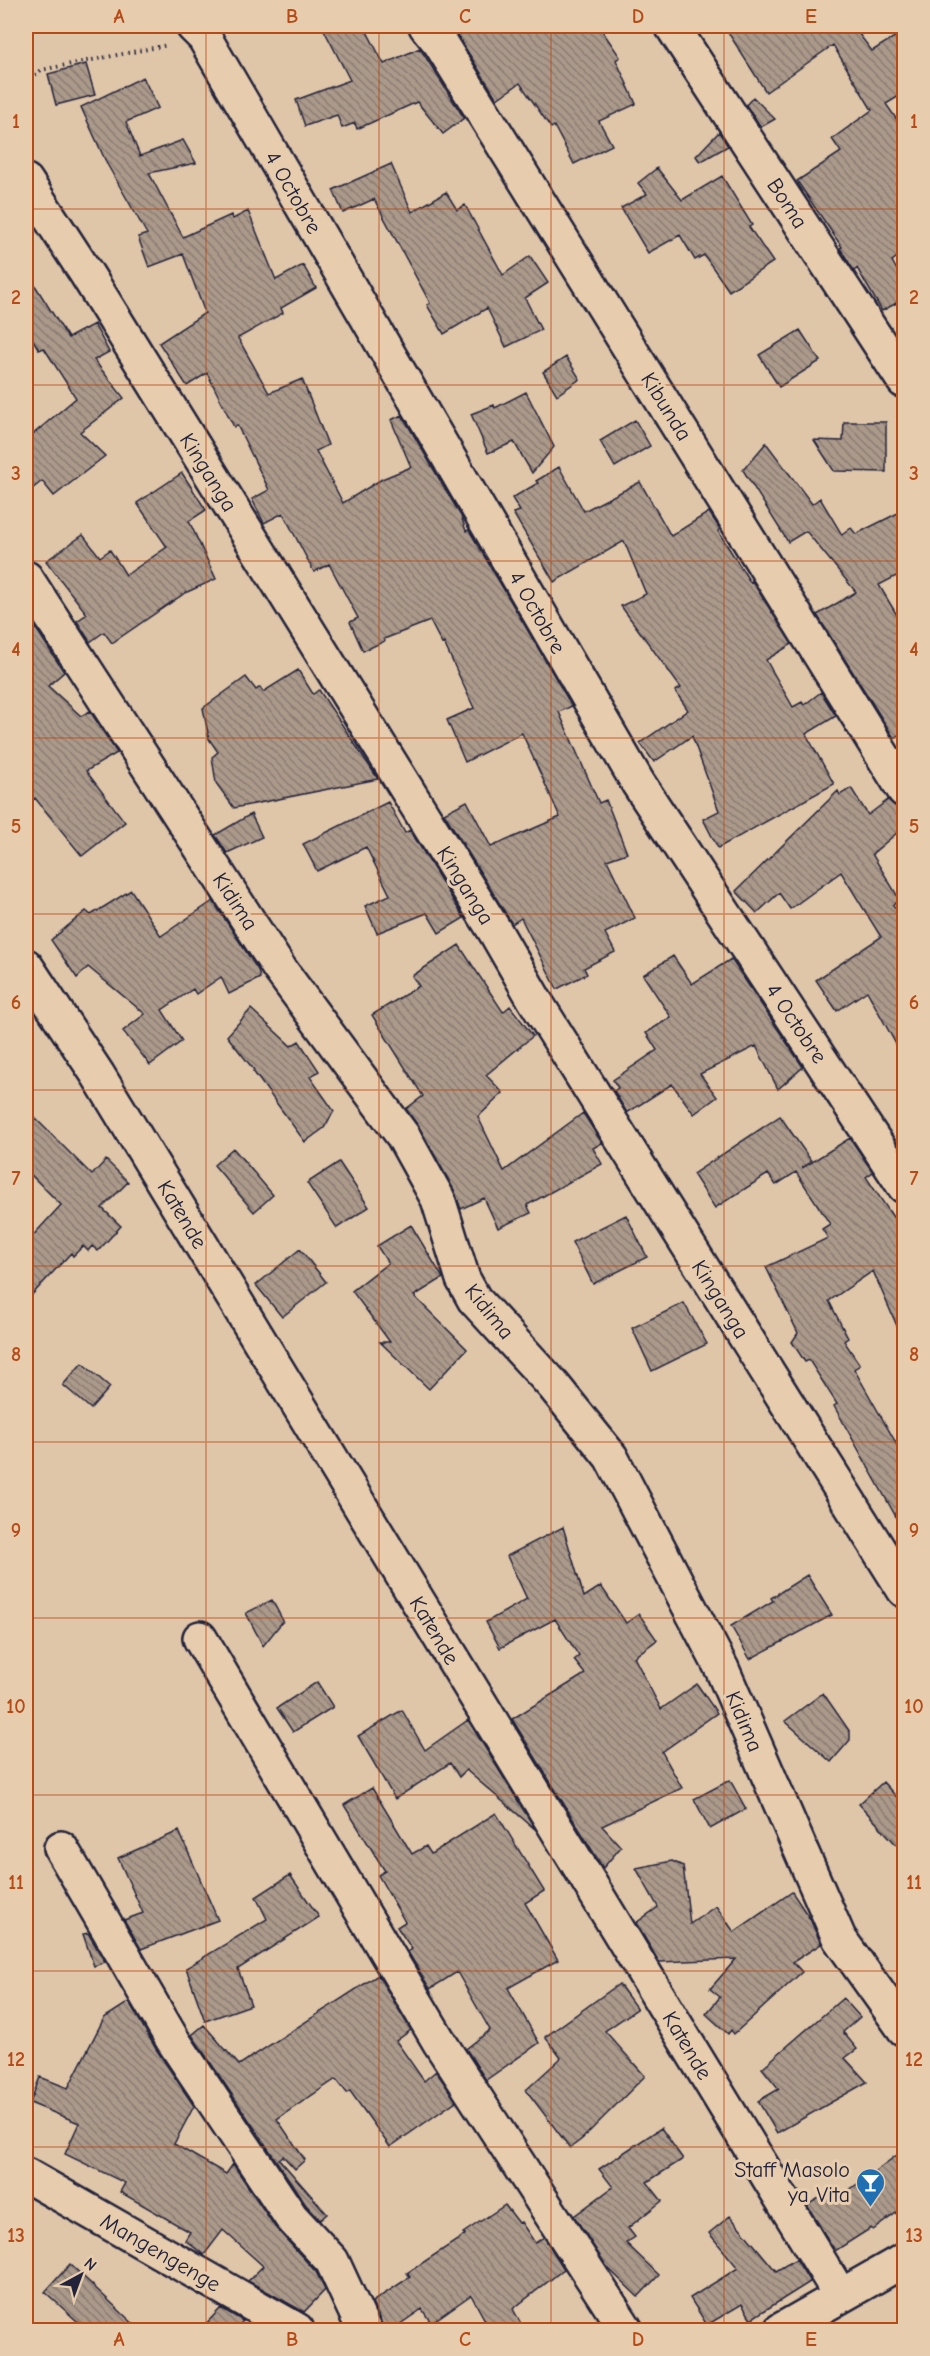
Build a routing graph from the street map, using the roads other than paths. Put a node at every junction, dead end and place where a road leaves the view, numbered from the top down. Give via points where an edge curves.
1 (426, 26) edge
2 (672, 26) edge
3 (198, 31) edge
4 (26, 181) edge
5 (904, 381) edge
6 (26, 578) edge
7 (904, 790) edge
8 (26, 966) edge
9 (904, 1186) edge
10 (904, 1590) edge
11 (200, 1638) dead end
12 (61, 1848) dead end
13 (904, 2029) edge
14 (26, 2175) edge
15 (904, 2260) edge
16 (839, 2297) junction
17 (297, 2331) edge
18 (364, 2331) edge
19 (626, 2331) edge
20 (781, 2331) edge

1 - 7 street, Kibunda via 441,43
2 - 5 street, Boma
3 - 9 street, 4 Octobre via 638,783
4 - 10 street, Kinganga
6 - 13 street, Kidima via 279,968 403,1136 438,1199 463,1279 474,1299 553,1385 611,1457 722,1669 839,1938
8 - 16 street, Katende via 98,1075
11 - 19 street via 440,2043
12 - 18 street via 172,2039 291,2217 332,2261
14 - 17 street, Mangengenge
15 - 16 street
16 - 20 street

